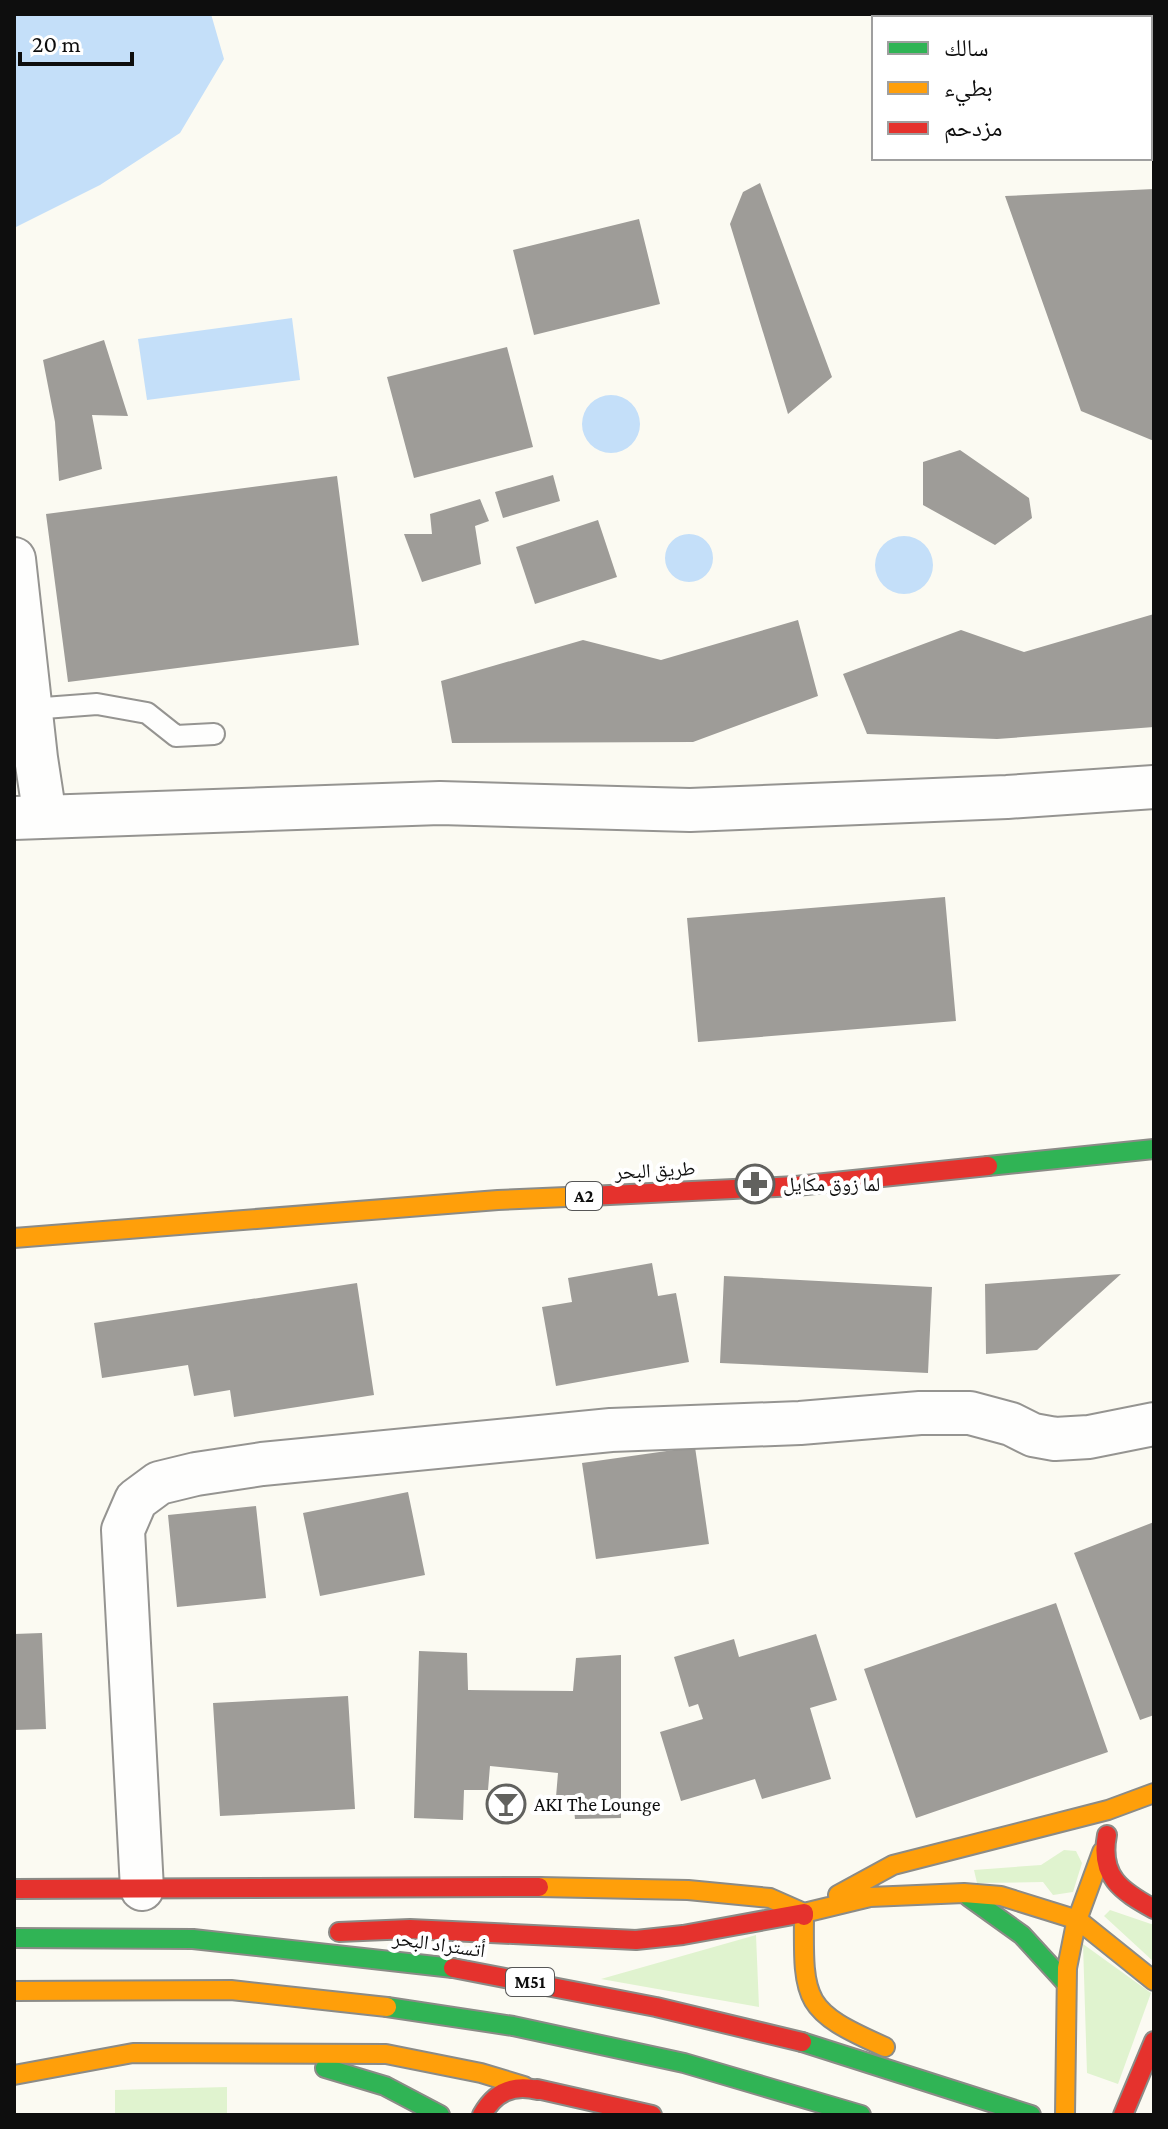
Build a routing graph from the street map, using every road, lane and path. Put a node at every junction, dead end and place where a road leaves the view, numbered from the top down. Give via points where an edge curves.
1 (14, 559) edge
2 (31, 709) junction
3 (214, 734) dead end
4 (1154, 787) edge
5 (30, 817) edge
6 (1154, 1149) edge
7 (14, 1238) edge
8 (1154, 1424) edge
9 (1154, 1794) edge
10 (1102, 1852) junction
11 (14, 1889) edge
12 (142, 1889) junction
13 (964, 1893) junction
14 (1154, 1909) edge
15 (804, 1913) junction
16 (1078, 1920) junction
17 (14, 1938) edge
18 (193, 1939) junction
19 (1154, 1981) edge
20 (1066, 1983) junction
21 (14, 1991) edge
22 (1154, 2041) edge
23 (252, 2053) junction
24 (14, 2075) edge
25 (531, 2088) junction
26 (981, 2099) junction
27 (440, 2115) edge
28 (482, 2115) edge
29 (561, 2115) edge
30 (652, 2115) edge
31 (861, 2115) edge
32 (1031, 2115) edge
33 (1065, 2115) edge
34 (1123, 2115) edge

1 - 2 street
2 - 3 lane via 97,704 147,713 176,736
2 - 5 street
4 - 5 street via 690,810 440,803
6 - 7 main road, طريق البحر / A2 via 796,1186 498,1200
8 - 12 street via 1055,1439 970,1413 611,1430 262,1464 159,1483 136,1500 123,1530
9 - 10 main road via 1119,1820
9 - 15 main road via 893,1865
10 - 14 main road via 1106,1870 1121,1887
10 - 16 main road
11 - 12 main road
12 - 15 main road via 621,1887 770,1898
13 - 15 main road via 870,1897
13 - 16 main road via 1001,1896
13 - 20 main road via 1022,1935
15 - 18 main road via 636,1940 410,1929
15 - 26 main road via 807,1988 822,2013 952,2077
16 - 19 main road
16 - 20 main road
17 - 18 main road, أتستراد البحر / M51
18 - 26 main road, أتستراد البحر / M51 via 423,1963 656,2007 829,2049
20 - 33 main road
21 - 31 main road, M51 via 231,1990 339,2000 513,2026 684,2063
22 - 34 main road
23 - 24 main road via 133,2053
23 - 25 main road via 386,2054
23 - 27 main road via 357,2074
25 - 28 main road via 498,2093
25 - 29 main road via 549,2097
25 - 30 main road
26 - 32 main road, أتستراد البحر / M51

